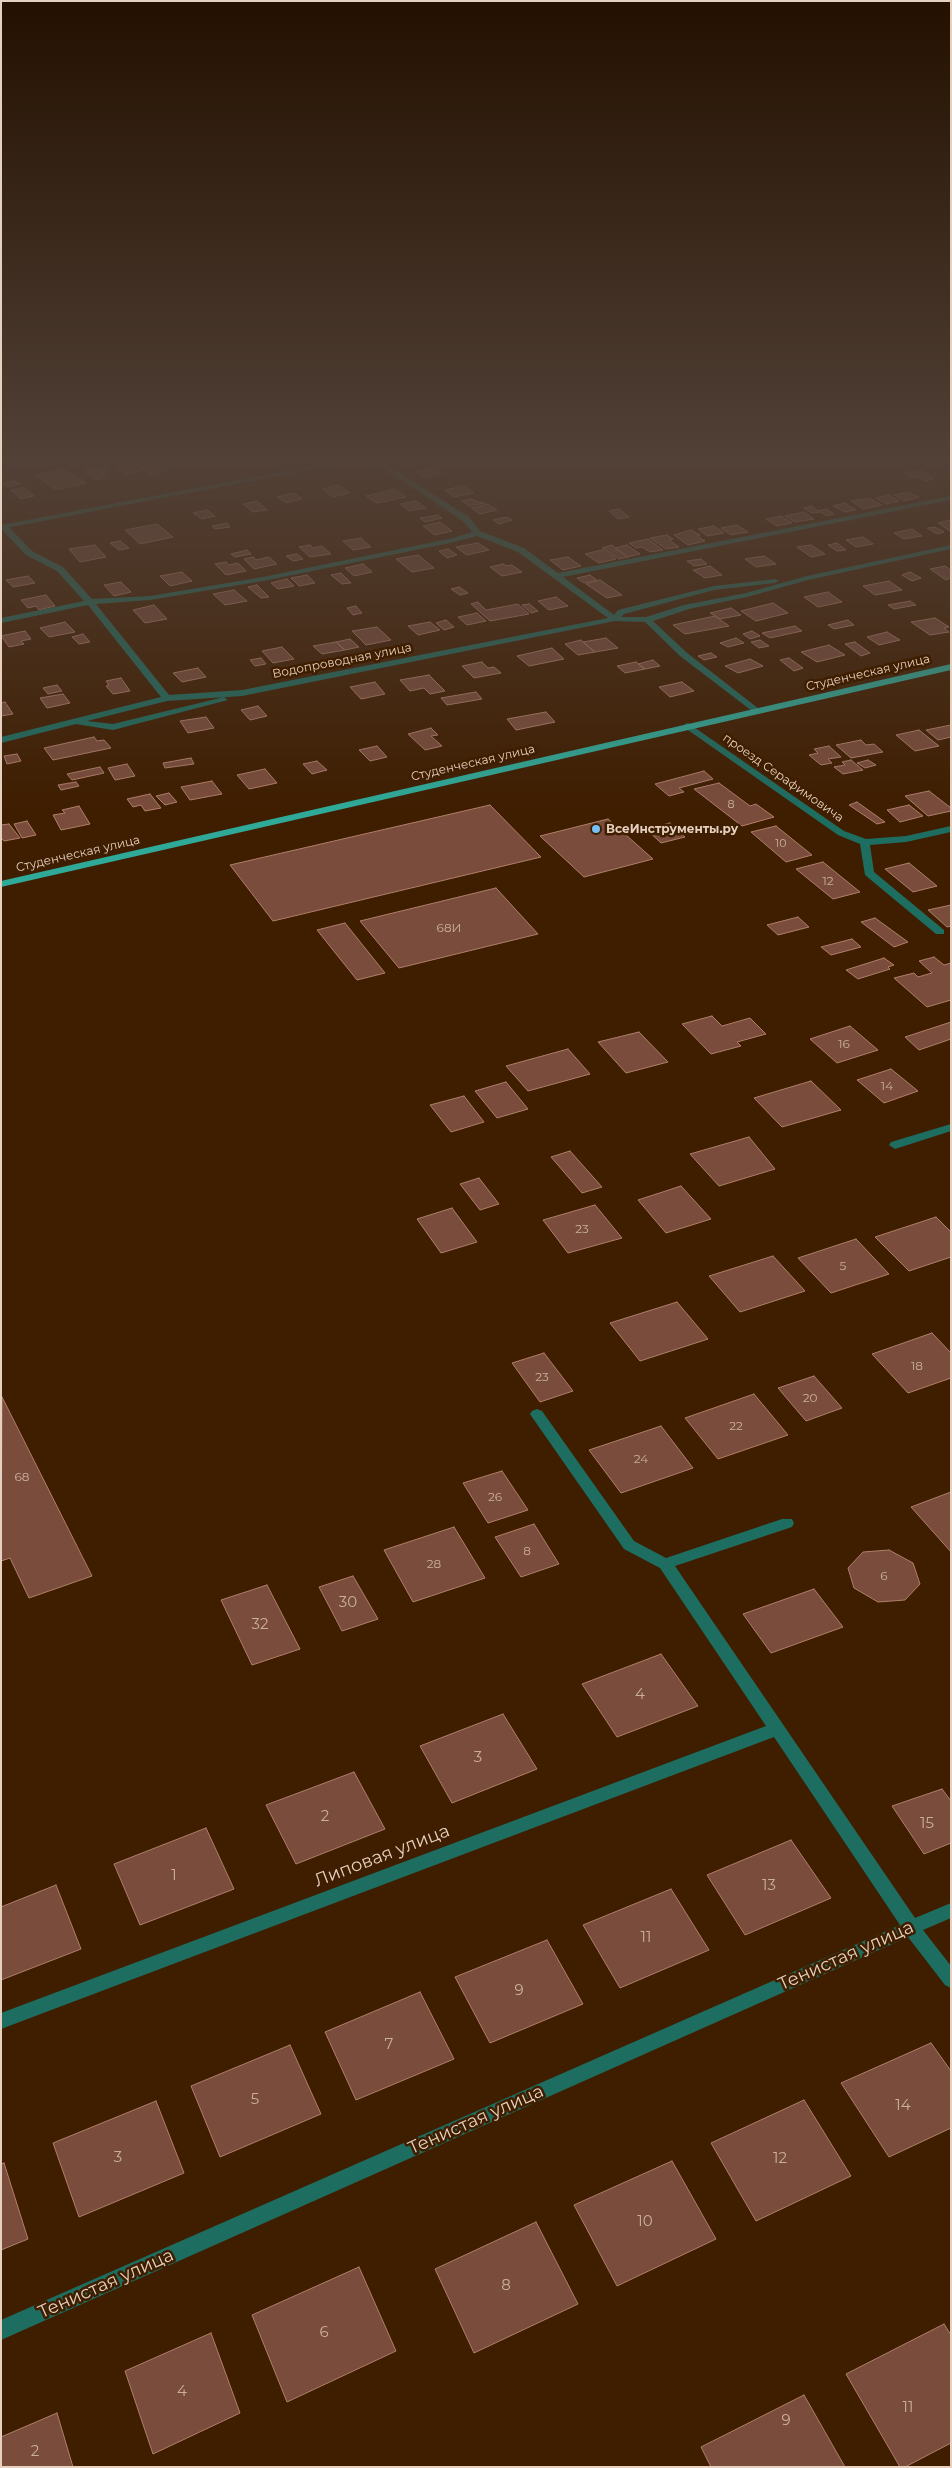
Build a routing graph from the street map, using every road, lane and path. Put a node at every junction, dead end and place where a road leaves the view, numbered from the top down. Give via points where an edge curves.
1 (69, 579) edge
2 (262, 579) edge
3 (559, 579) edge
4 (796, 579) edge
5 (803, 579) edge
6 (90, 602) junction
7 (615, 619) junction
8 (647, 620) junction
9 (1, 621) edge
10 (951, 667) edge
11 (242, 693) junction
12 (166, 698) junction
13 (756, 711) junction
14 (72, 722) junction
15 (688, 726) junction
16 (1, 740) edge
17 (951, 829) edge
18 (865, 842) junction
19 (1, 884) edge
20 (940, 932) dead end
21 (951, 1127) edge
22 (894, 1144) dead end
23 (537, 1414) dead end
24 (787, 1523) dead end
25 (664, 1564) junction
26 (777, 1729) junction
27 (951, 1910) edge
28 (911, 1927) junction
29 (951, 1980) edge
30 (1, 2020) edge
31 (1, 2330) edge

1 - 6 street
2 - 6 street via 150,598
3 - 7 street
4 - 7 street via 714,588 620,612
5 - 8 street, Водопроводная улица
6 - 9 street
6 - 12 street
7 - 8 street, Водопроводная улица
7 - 11 street, Водопроводная улица
8 - 13 street via 683,654
10 - 13 main road, Студенческая улица
11 - 12 street, Водопроводная улица
11 - 14 street via 113,726
12 - 14 street, Водопроводная улица
13 - 15 main road, Студенческая улица
14 - 16 street, Водопроводная улица
15 - 18 street, проезд Серафимовича via 840,833
15 - 19 main road, Студенческая улица
17 - 18 street via 906,840
18 - 20 street via 869,873
21 - 22 street
23 - 25 street via 630,1545
24 - 25 street
25 - 26 street
26 - 28 street
26 - 30 street, Липовая улица
27 - 28 street, Тенистая улица
28 - 29 street
28 - 31 street, Тенистая улица

